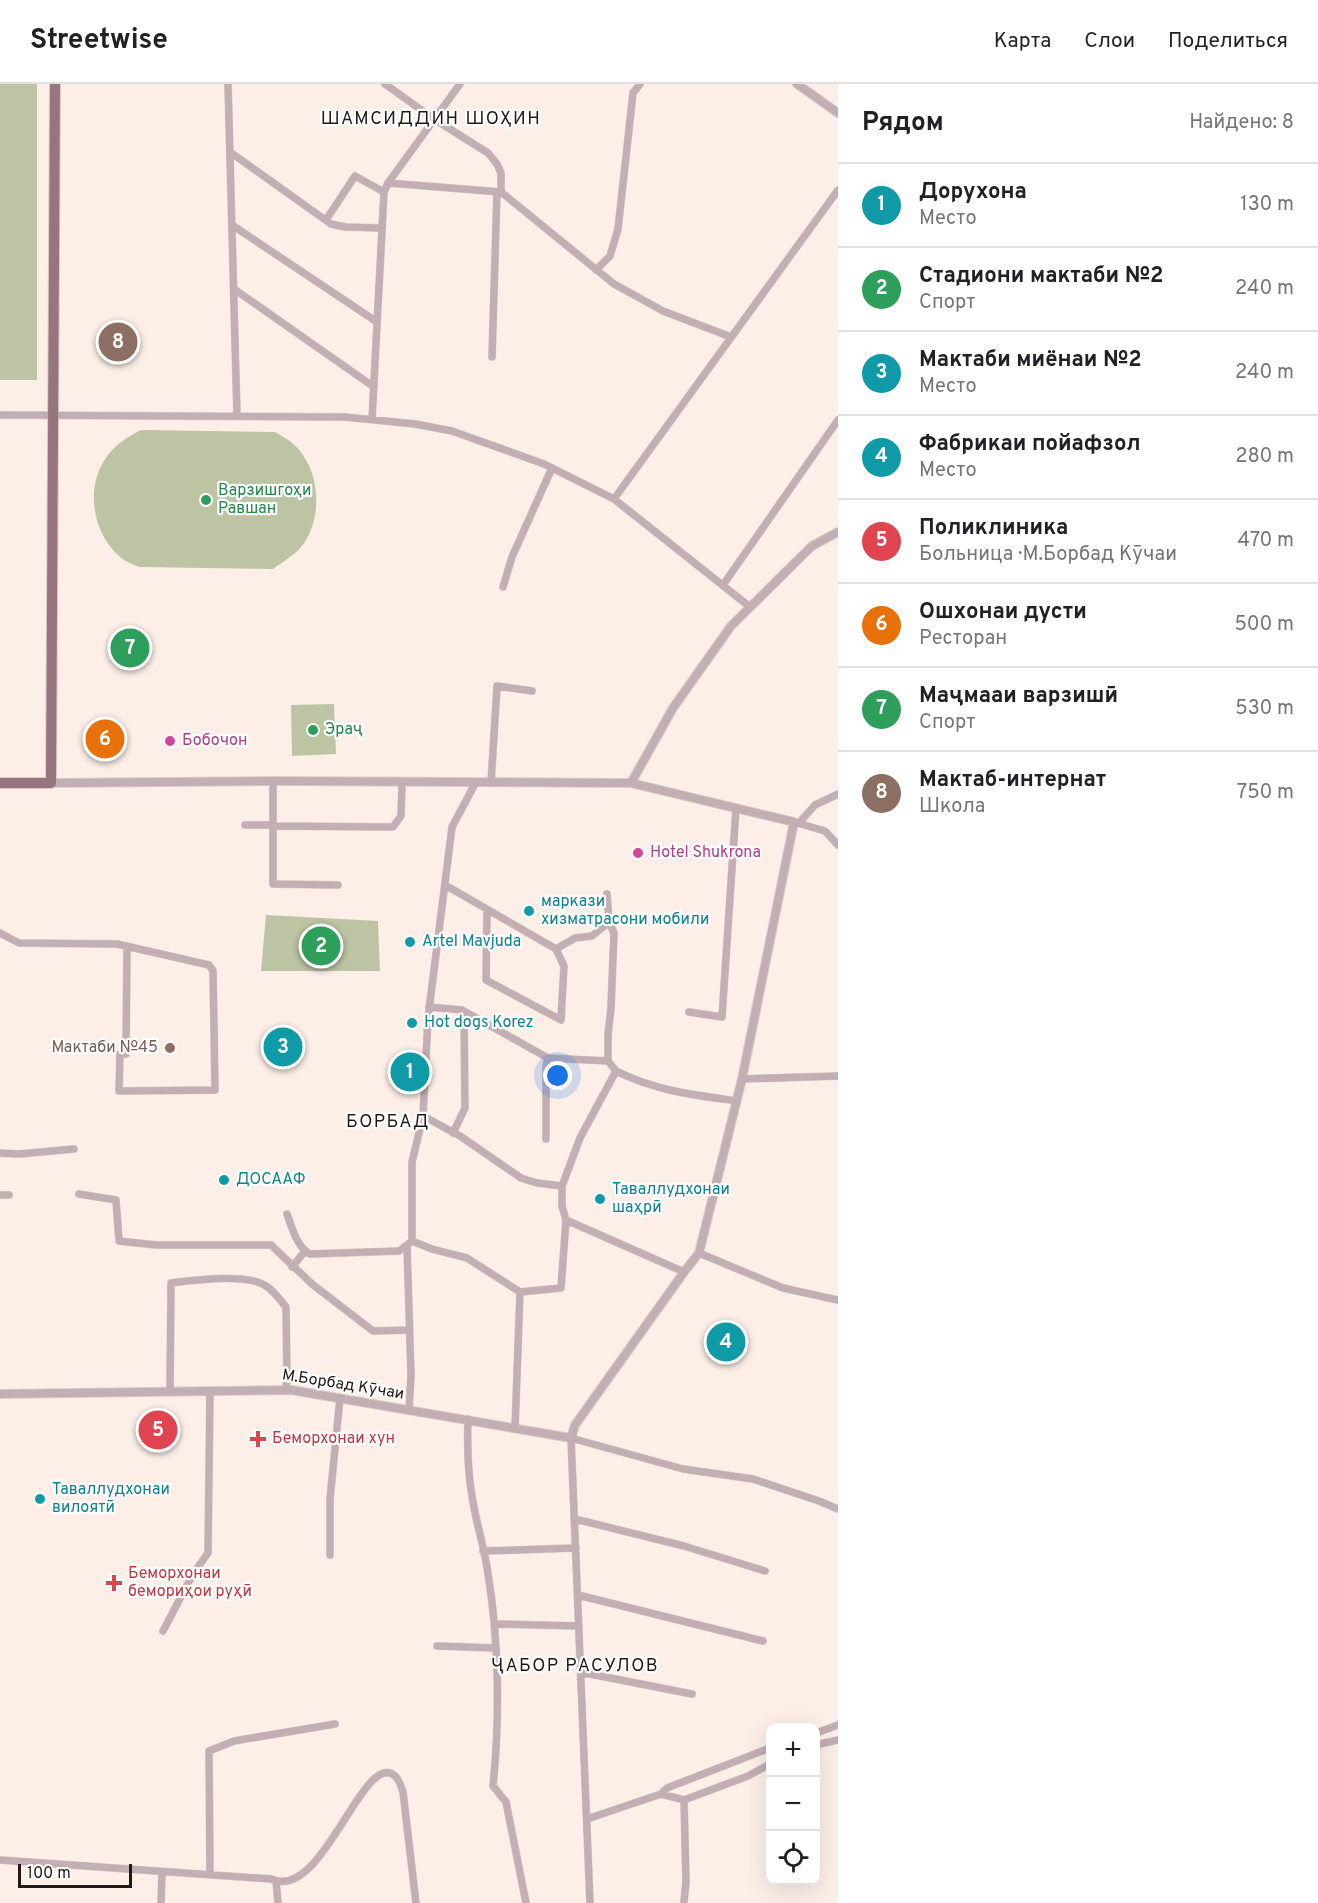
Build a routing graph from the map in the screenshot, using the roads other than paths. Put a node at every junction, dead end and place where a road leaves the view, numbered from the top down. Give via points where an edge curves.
1 (55, 84) edge
2 (228, 84) edge
3 (385, 84) edge
4 (460, 84) edge
5 (640, 84) edge
6 (797, 84) edge
7 (838, 113) edge
8 (434, 119) junction
9 (230, 152) junction
10 (388, 183) junction
11 (838, 190) edge
12 (384, 192) junction
13 (499, 192) junction
14 (326, 220) junction
15 (232, 225) junction
16 (382, 228) junction
17 (596, 270) junction
18 (234, 289) junction
19 (377, 322) junction
20 (731, 337) junction
21 (492, 357) dead end
22 (374, 387) junction
23 (54, 414) junction
24 (0, 415) edge
25 (237, 416) junction
26 (372, 419) junction
27 (838, 420) edge
28 (552, 468) junction
29 (614, 499) junction
30 (838, 532) edge
31 (723, 585) junction
32 (503, 587) dead end
33 (750, 607) junction
34 (532, 691) dead end
35 (273, 781) junction
36 (402, 782) junction
37 (0, 783) edge
38 (51, 783) junction
39 (476, 783) junction
40 (491, 783) junction
41 (631, 783) junction
42 (838, 794) edge
43 (736, 808) junction
44 (796, 822) junction
45 (245, 825) dead end
46 (272, 825) junction
47 (838, 845) edge
48 (338, 885) dead end
49 (445, 885) junction
50 (607, 894) dead end
51 (487, 910) junction
52 (609, 922) junction
53 (0, 933) edge
54 (127, 946) junction
55 (556, 949) junction
56 (429, 1007) junction
57 (465, 1012) junction
58 (689, 1012) dead end
59 (548, 1058) junction
60 (609, 1061) junction
61 (616, 1071) junction
62 (838, 1076) edge
63 (742, 1079) junction
64 (737, 1101) junction
65 (423, 1116) junction
66 (453, 1133) junction
67 (546, 1139) dead end
68 (74, 1149) dead end
69 (0, 1153) edge
70 (562, 1186) junction
71 (79, 1194) dead end
72 (0, 1195) edge
73 (9, 1195) dead end
74 (287, 1214) dead end
75 (566, 1220) junction
76 (409, 1243) junction
77 (305, 1251) junction
78 (699, 1253) junction
79 (292, 1268) junction
80 (684, 1272) junction
81 (520, 1292) junction
82 (838, 1300) edge
83 (409, 1330) junction
84 (285, 1390) junction
85 (170, 1391) junction
86 (210, 1391) junction
87 (0, 1394) edge
88 (340, 1398) junction
89 (409, 1411) junction
90 (468, 1419) junction
91 (515, 1429) junction
92 (571, 1438) junction
93 (838, 1509) edge
94 (574, 1519) junction
95 (576, 1548) junction
96 (483, 1551) junction
97 (330, 1555) dead end
98 (765, 1571) dead end
99 (578, 1595) junction
100 (495, 1624) junction
101 (579, 1626) junction
102 (163, 1631) dead end
103 (763, 1641) dead end
104 (437, 1646) dead end
105 (495, 1648) junction
106 (581, 1674) junction
107 (692, 1694) dead end
108 (335, 1724) dead end
109 (838, 1725) edge
110 (820, 1731) edge
111 (838, 1740) edge
112 (820, 1744) edge
113 (766, 1750) edge
114 (766, 1767) edge
115 (662, 1794) junction
116 (684, 1800) junction
117 (588, 1819) junction
118 (0, 1860) edge
119 (162, 1873) junction
120 (210, 1874) junction
121 (276, 1881) junction
122 (684, 1900) dead end
123 (161, 1903) edge
124 (278, 1903) edge
125 (416, 1903) edge
126 (526, 1903) edge
127 (590, 1903) edge

1 - 23 main road
2 - 9 street
3 - 8 street
4 - 8 street
5 - 17 street via 633,93 618,229 610,256
6 - 7 street
8 - 10 street
8 - 13 street via 488,153 501,173
9 - 14 street
9 - 15 street
10 - 12 street
10 - 13 street
11 - 20 street
12 - 14 street via 355,176
12 - 16 street
13 - 17 street
13 - 21 street
14 - 16 street via 338,226
15 - 18 street
15 - 19 street
16 - 19 street
17 - 20 street via 663,311
18 - 22 street
18 - 25 street
19 - 22 street
20 - 29 street
22 - 26 street
23 - 24 street
23 - 25 street
23 - 38 main road
25 - 26 street
26 - 28 street via 452,431
27 - 31 street
28 - 29 street
28 - 32 street via 512,557
29 - 31 street
30 - 33 street via 812,546
31 - 33 street
33 - 41 street via 731,626 673,708
34 - 40 street via 497,686
35 - 36 street
35 - 38 street
35 - 46 street
36 - 39 street
36 - 46 street via 401,816 393,827
37 - 38 main road
39 - 40 street
39 - 49 street via 452,827
40 - 41 street
41 - 43 street
42 - 44 street via 815,805
43 - 44 street
43 - 58 street via 722,1017
44 - 47 street via 825,831
44 - 63 street
45 - 46 street
46 - 48 street via 273,884
49 - 51 street
49 - 56 street
50 - 52 street
51 - 55 street
51 - 55 street via 486,980 561,1020 564,966
52 - 55 street via 592,936 575,938
52 - 60 street via 614,933
53 - 54 street via 19,943
54 - 54 street via 209,965 213,971 215,1090 120,1091 120,1054 126,1054
56 - 57 street
56 - 65 street
57 - 59 street
57 - 66 street via 465,1108
59 - 60 street
59 - 67 street
60 - 61 street
61 - 64 street via 659,1088
61 - 70 street via 580,1138
62 - 63 street
63 - 64 street
64 - 78 street
65 - 66 street
65 - 76 street via 412,1162
66 - 70 street via 521,1178
68 - 69 street
70 - 75 street
71 - 79 street via 116,1200 119,1241 156,1245 271,1245
72 - 73 street
74 - 77 street
75 - 80 street
75 - 81 street via 561,1288
76 - 77 street via 399,1251
76 - 81 street via 467,1258
76 - 83 street
77 - 79 street
78 - 80 street
78 - 82 street via 783,1288
79 - 83 street via 373,1331
80 - 92 street via 575,1425
81 - 91 street
83 - 89 street
84 - 85 street via 286,1307 266,1285 246,1280 198,1279 171,1283
84 - 86 street, М.Борбад Кӯчаи
84 - 88 street, М.Борбад Кӯчаи
85 - 86 street, М.Борбад Кӯчаи
85 - 87 street, М.Борбад Кӯчаи
86 - 102 street via 208,1554
88 - 89 street, М.Борбад Кӯчаи
88 - 97 street via 330,1499
89 - 90 street, М.Борбад Кӯчаи
90 - 91 street, М.Борбад Кӯчаи
90 - 96 street via 472,1499
91 - 92 street, М.Борбад Кӯчаи
92 - 93 street via 683,1469 753,1479
92 - 94 street
94 - 95 street
94 - 98 street
95 - 96 street
95 - 99 street
96 - 100 street
99 - 101 street
99 - 103 street
100 - 101 street
100 - 105 street
101 - 106 street
104 - 105 street
105 - 126 street via 497,1746 493,1786 506,1802
106 - 107 street
106 - 117 street
108 - 120 street via 234,1741 209,1751
109 - 110 street
111 - 112 street
113 - 115 street via 667,1788
114 - 116 street
115 - 116 street
115 - 117 street
116 - 122 street
117 - 127 street
118 - 119 street
119 - 120 street
119 - 123 street
120 - 121 street
121 - 124 street
121 - 125 street via 294,1880 305,1874 375,1777 390,1773 403,1792

